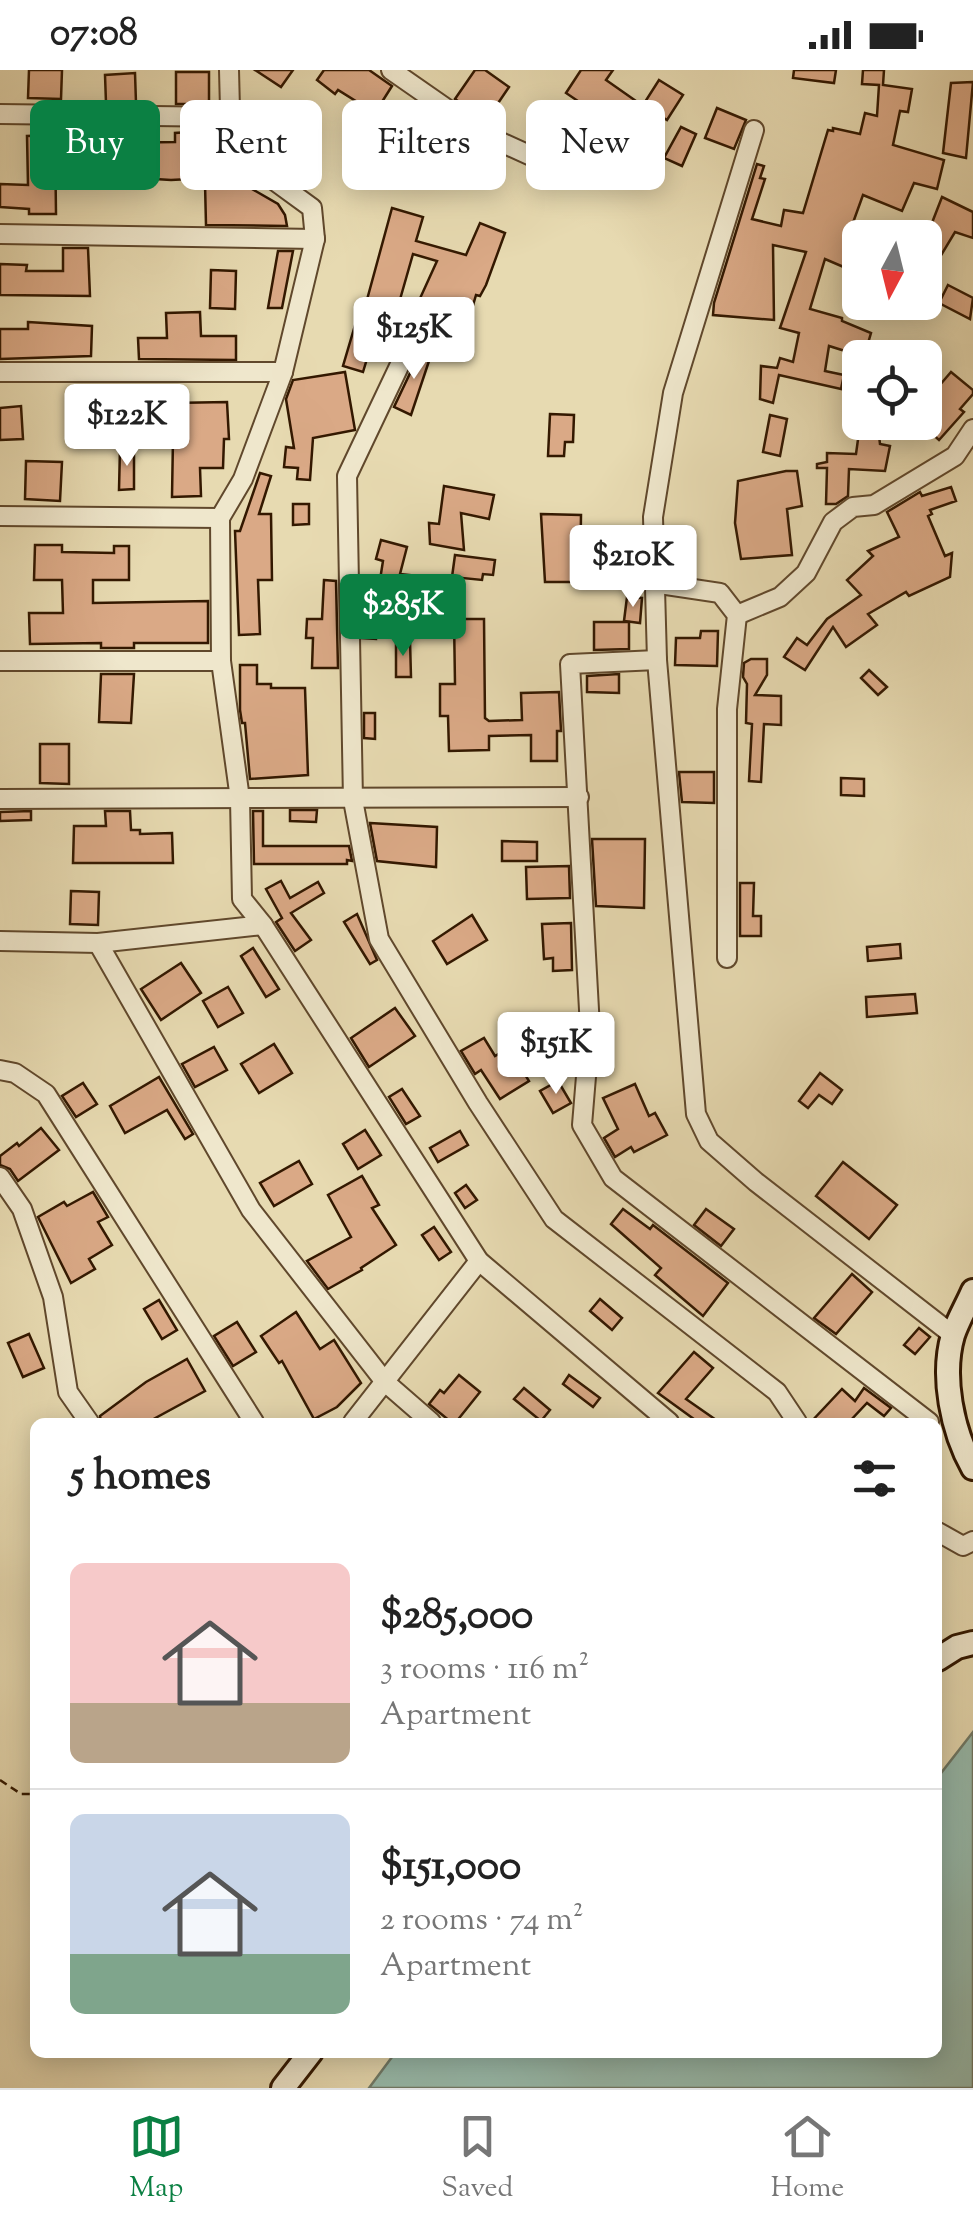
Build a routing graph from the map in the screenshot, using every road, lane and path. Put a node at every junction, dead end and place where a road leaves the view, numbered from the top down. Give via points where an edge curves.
1 (229, 70) edge
2 (392, 70) edge
3 (230, 100) edge
4 (0, 114) edge
5 (180, 116) edge
6 (754, 130) dead end
7 (526, 154) edge
8 (287, 190) edge
9 (0, 234) edge
10 (315, 239) junction
11 (413, 337) dead end
12 (0, 372) edge
13 (282, 372) junction
14 (973, 429) edge
15 (0, 516) edge
16 (220, 518) junction
17 (653, 583) junction
18 (737, 615) junction
19 (657, 660) junction
20 (0, 661) edge
21 (220, 661) junction
22 (579, 797) junction
23 (0, 798) edge
24 (240, 798) junction
25 (353, 800) junction
26 (262, 926) junction
27 (0, 942) edge
28 (98, 943) junction
29 (727, 958) dead end
30 (0, 1070) edge
31 (0, 1177) edge
32 (479, 1261) junction
33 (973, 1291) edge
34 (954, 1335) junction
35 (384, 1382) junction
36 (86, 1418) edge
37 (251, 1418) edge
38 (356, 1418) edge
39 (427, 1418) edge
40 (664, 1418) edge
41 (794, 1418) edge
42 (924, 1418) edge
43 (942, 1433) edge
44 (967, 1458) edge
45 (942, 1534) edge
46 (973, 1541) edge
47 (973, 1643) edge
48 (942, 1656) edge
49 (0, 1780) edge
50 (30, 1794) edge
51 (306, 2058) edge
52 (283, 2088) edge

1 - 3 street
2 - 7 street via 483,134
4 - 5 street
6 - 17 street via 673,393 653,517
8 - 10 street via 312,208
9 - 10 street
10 - 13 street
11 - 25 street via 347,476
12 - 13 street
13 - 16 street via 243,479
14 - 18 street via 955,456 874,505 852,507 833,522 806,573 780,596
15 - 16 street
16 - 21 street
17 - 18 street via 720,593
17 - 19 street
18 - 29 street via 727,710
19 - 22 street via 570,664
19 - 34 street via 696,1114 708,1141
20 - 21 street
21 - 24 street
22 - 25 street
22 - 42 street via 590,1028 582,1125 613,1178
23 - 24 street
24 - 25 street
24 - 26 street via 242,900
25 - 41 street via 379,938 554,1219 776,1392
26 - 28 street
26 - 32 street
27 - 28 street
28 - 35 street via 251,1210
30 - 37 street via 46,1094
31 - 36 street via 22,1209 54,1297 68,1392
32 - 35 street
32 - 40 street
33 - 34 main road
34 - 44 main road via 946,1371
35 - 38 street
35 - 39 street
43 - 44 street
45 - 46 street via 963,1546
47 - 48 main road
49 - 50 path
51 - 52 main road

